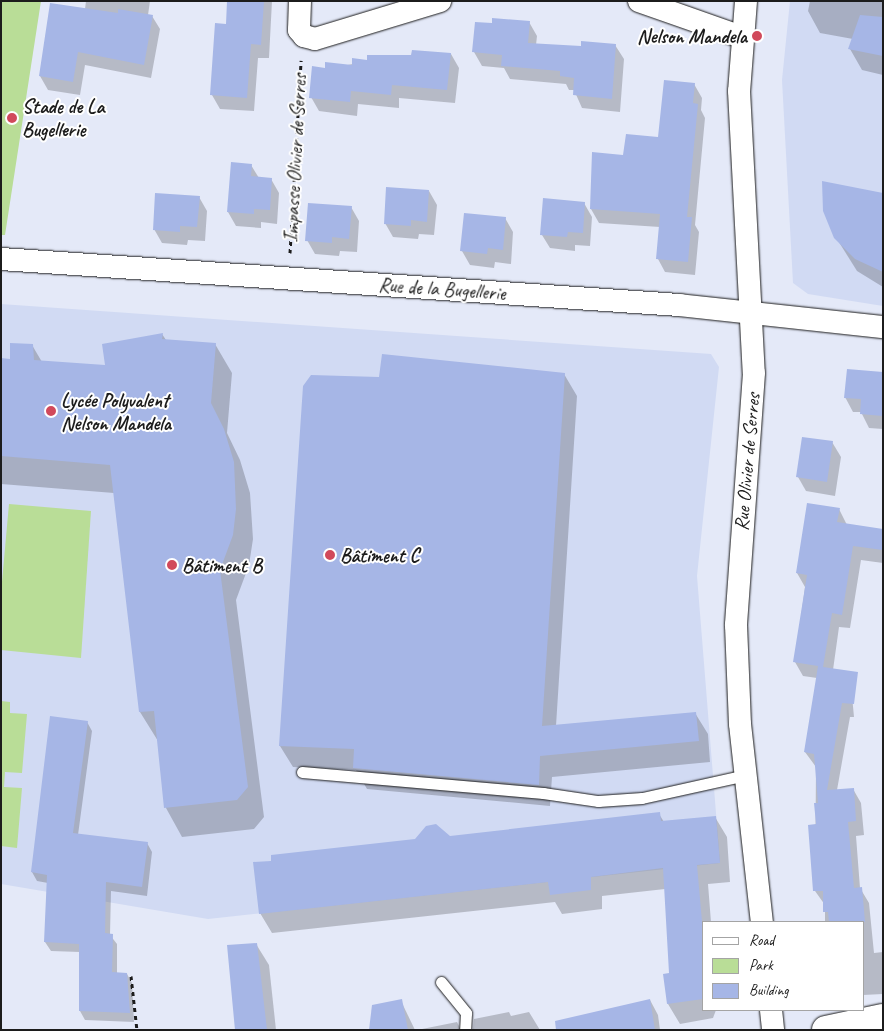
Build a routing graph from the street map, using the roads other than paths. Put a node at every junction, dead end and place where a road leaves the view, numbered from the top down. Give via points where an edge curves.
1 (300, 1) edge
2 (440, 1) edge
3 (639, 1) edge
4 (746, 1) edge
5 (742, 37) junction
6 (1, 259) edge
7 (752, 312) junction
8 (883, 327) edge
9 (302, 772) dead end
10 (746, 775) junction
11 (762, 921) edge
12 (441, 982) dead end
13 (771, 1011) edge
14 (883, 1018) edge
15 (465, 1030) edge
16 (773, 1030) edge
17 (826, 1030) edge

1 - 2 street via 299,30 309,38 321,38
3 - 5 street
4 - 5 street, Rue Olivier de Serres
5 - 7 street, Rue Olivier de Serres via 738,91
6 - 7 street, Rue de la Bugellerie
7 - 8 street, Rue de la Bugellerie
7 - 10 street, Rue Olivier de Serres via 754,374 736,625 740,724
9 - 10 lane via 543,793 598,802 642,798
10 - 11 street, Rue Olivier de Serres
12 - 15 lane via 466,1013
13 - 16 street
14 - 17 street

